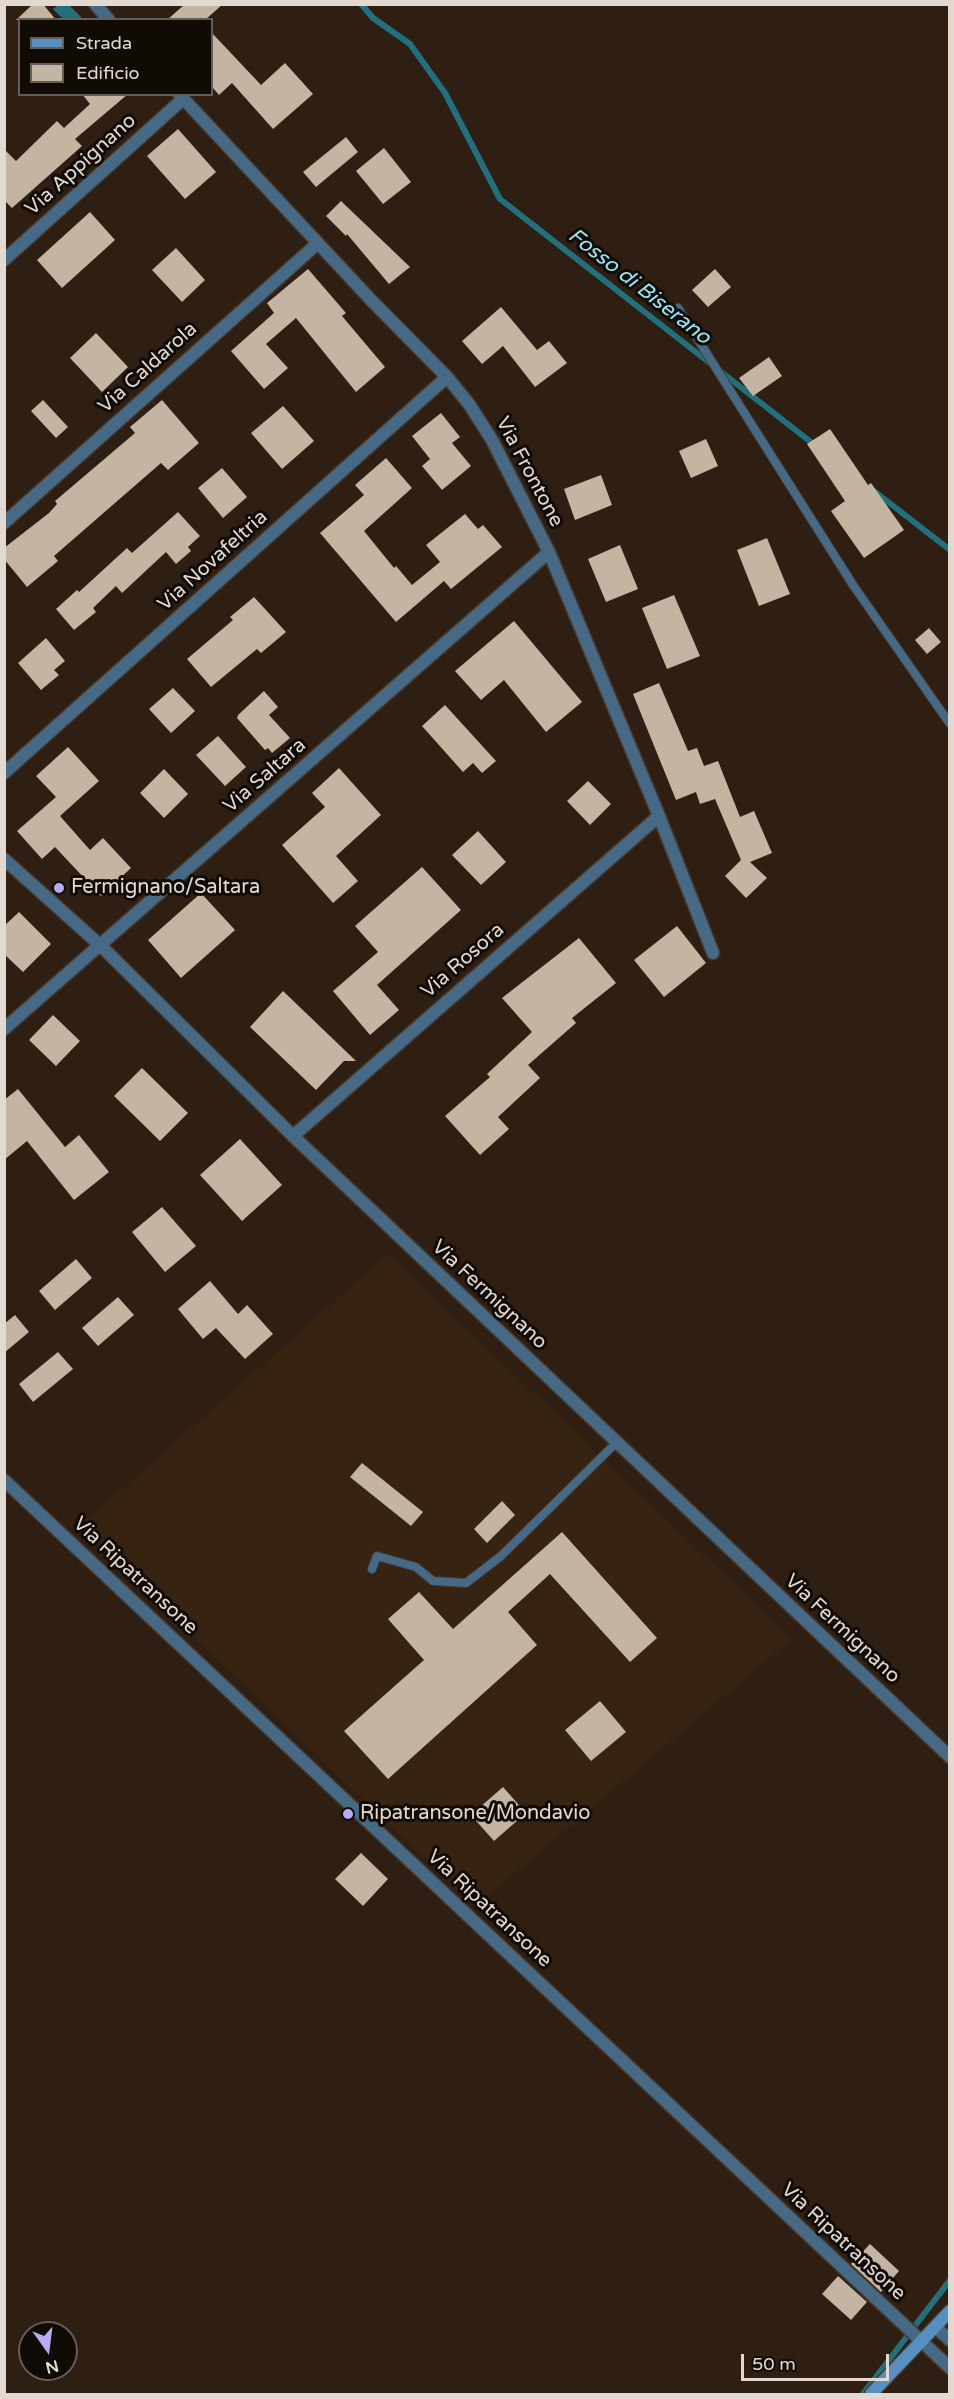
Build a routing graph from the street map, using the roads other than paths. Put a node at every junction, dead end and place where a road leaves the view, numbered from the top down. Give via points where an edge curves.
1 (95, 4) edge
2 (107, 18) edge
3 (181, 97) edge
4 (318, 243) junction
5 (4, 260) edge
6 (678, 308) dead end
7 (447, 377) junction
8 (4, 523) edge
9 (549, 552) junction
10 (950, 724) edge
11 (4, 773) edge
12 (659, 816) junction
13 (4, 859) edge
14 (101, 946) junction
15 (713, 953) dead end
16 (4, 1029) edge
17 (293, 1136) junction
18 (617, 1442) junction
19 (4, 1480) edge
20 (372, 1569) dead end
21 (950, 1757) edge
22 (950, 2312) edge
23 (935, 2327) junction
24 (950, 2340) edge
25 (921, 2342) junction
26 (950, 2368) edge
27 (871, 2394) edge

1 - 2 street
3 - 4 street, Via Frontone
3 - 5 street, Via Appignano
4 - 7 street, Via Frontone
4 - 8 street, Via Caldarola
6 - 10 lane via 853,585
7 - 9 street, Via Frontone via 492,440
7 - 11 street, Via Novafeltria
9 - 12 street, Via Frontone
9 - 14 street, Via Saltara
12 - 15 street, Via Frontone
12 - 17 street, Via Rosora
13 - 14 street, Via Fermignano
14 - 16 street, Via Saltara
14 - 17 street, Via Fermignano
17 - 18 street, Via Fermignano
18 - 20 lane via 501,1556 466,1584 434,1581 416,1567 377,1556
18 - 21 street, Via Fermignano
19 - 25 street, Via Ripatransone
22 - 23 main road
23 - 24 street
23 - 25 main road
25 - 26 street, Via Ripatransone
25 - 27 main road

